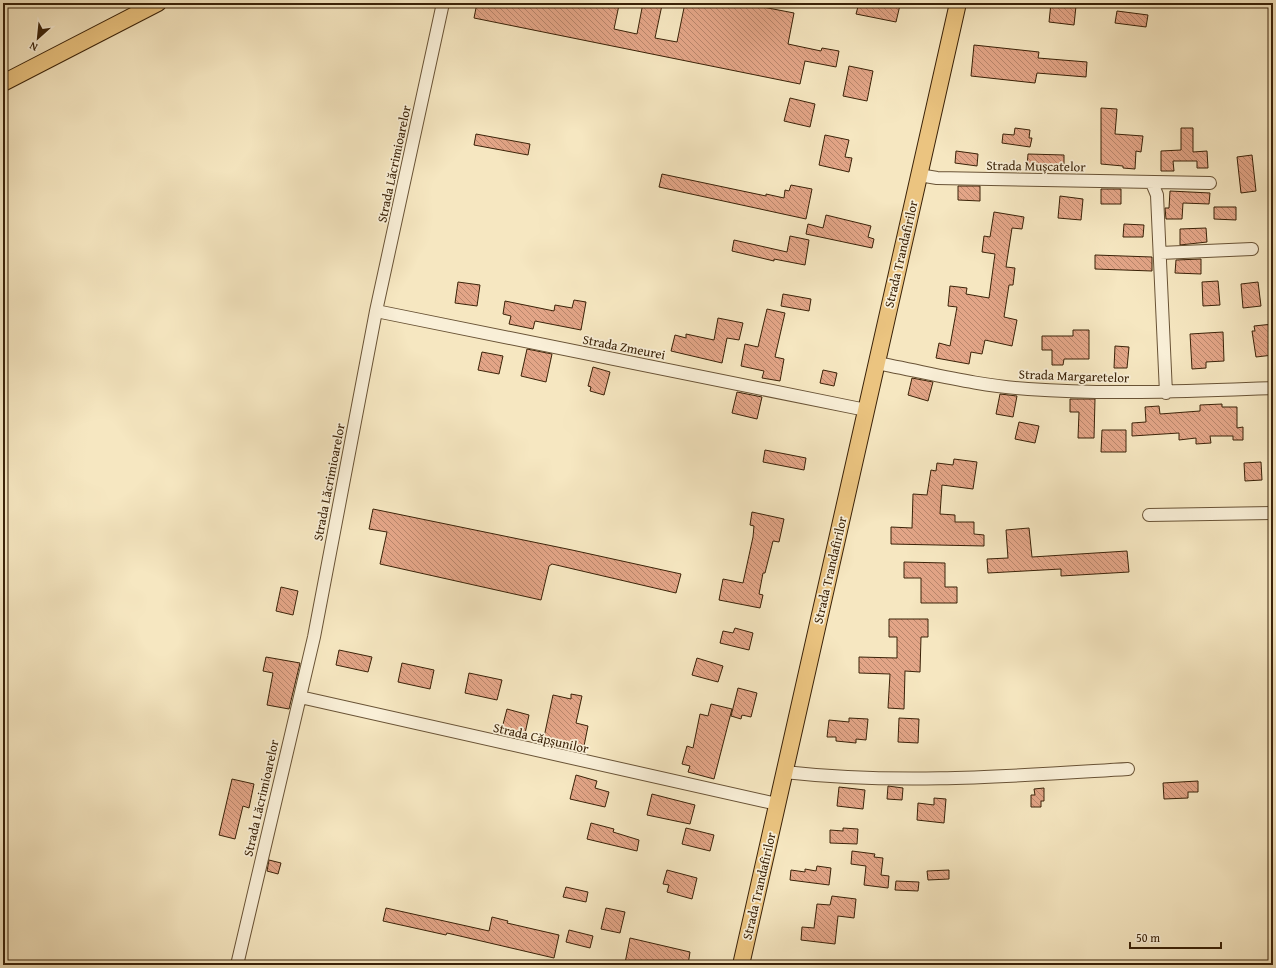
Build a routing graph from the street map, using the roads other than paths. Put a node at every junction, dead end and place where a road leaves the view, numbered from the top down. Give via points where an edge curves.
1 (158, 3) edge
2 (443, 3) edge
3 (958, 3) edge
4 (3, 83) edge
5 (919, 175) junction
6 (1210, 182) dead end
7 (1152, 183) junction
8 (1252, 249) dead end
9 (1160, 253) junction
10 (376, 311) junction
11 (876, 363) junction
12 (1273, 388) edge
13 (1166, 393) junction
14 (866, 410) junction
15 (1273, 513) edge
16 (1149, 515) dead end
17 (300, 697) junction
18 (1128, 769) dead end
19 (784, 772) junction
20 (777, 804) junction
21 (237, 965) edge
22 (741, 965) edge

1 - 4 main road
2 - 10 street, Strada Lăcrimioarelor
3 - 5 main road, Strada Trandafirilor
5 - 7 street, Strada Mușcatelor via 937,178
5 - 11 main road, Strada Trandafirilor
6 - 7 street, Strada Mușcatelor
7 - 9 street via 1157,195
8 - 9 street
9 - 13 street
10 - 14 street, Strada Zmeurei
10 - 17 street, Strada Lăcrimioarelor via 314,638
11 - 13 street, Strada Margaretelor via 1023,389
11 - 14 main road, Strada Trandafirilor
12 - 13 street, Strada Margaretelor
14 - 19 main road, Strada Trandafirilor
15 - 16 street
17 - 20 street, Strada Căpșunilor
17 - 21 street, Strada Lăcrimioarelor
18 - 19 street via 942,780 836,777
19 - 20 main road, Strada Trandafirilor
20 - 22 main road, Strada Trandafirilor

